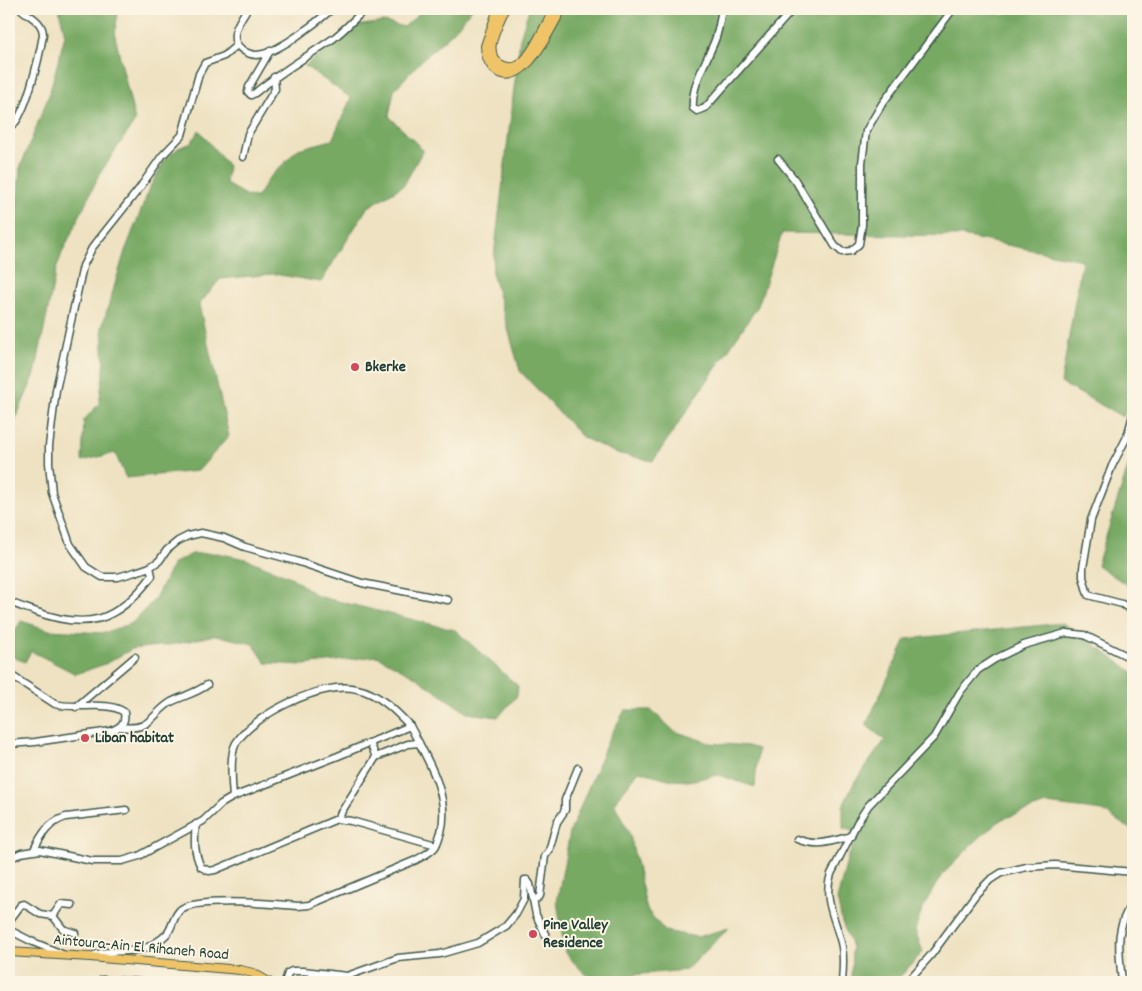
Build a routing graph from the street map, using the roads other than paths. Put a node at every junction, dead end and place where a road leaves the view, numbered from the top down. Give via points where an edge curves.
1 (21, 9) edge
2 (248, 9) edge
3 (332, 9) edge
4 (365, 9) edge
5 (498, 9) edge
6 (505, 9) edge
7 (554, 9) edge
8 (562, 9) edge
9 (722, 9) edge
10 (793, 9) edge
11 (953, 9) edge
12 (237, 45) junction
13 (488, 50) junction
14 (270, 51) junction
15 (504, 70) junction
16 (274, 77) junction
17 (9, 128) edge
18 (243, 157) dead end
19 (778, 159) dead end
20 (1133, 415) edge
21 (150, 567) junction
22 (448, 600) dead end
23 (9, 602) edge
24 (1133, 612) edge
25 (135, 657) dead end
26 (1133, 659) edge
27 (9, 674) edge
28 (207, 685) dead end
29 (76, 707) junction
30 (410, 726) junction
31 (120, 727) junction
32 (370, 743) junction
33 (419, 743) junction
34 (9, 744) edge
35 (376, 757) junction
36 (578, 768) dead end
37 (233, 796) junction
38 (345, 805) junction
39 (126, 810) dead end
40 (337, 819) junction
41 (351, 821) junction
42 (196, 824) junction
43 (851, 836) junction
44 (797, 839) dead end
45 (436, 845) junction
46 (34, 850) junction
47 (9, 859) edge
48 (1133, 872) edge
49 (534, 901) junction
50 (1133, 901) edge
51 (72, 905) dead end
52 (52, 916) junction
53 (9, 921) edge
54 (9, 930) edge
55 (75, 933) dead end
56 (546, 936) dead end
57 (9, 952) edge
58 (65, 956) junction
59 (90, 957) junction
60 (102, 980) dead end
61 (139, 982) edge
62 (269, 982) edge
63 (285, 982) edge
64 (842, 982) edge
65 (907, 982) edge
66 (1122, 982) edge

1 - 17 street via 40,23 43,35 20,116
2 - 12 street via 237,26
3 - 14 street
4 - 16 street via 335,37
5 - 13 main road via 485,46
6 - 13 main road
7 - 15 main road via 523,61
8 - 15 main road via 526,66 515,74
9 - 10 street via 716,37 692,102 697,111 711,102
11 - 19 street via 882,104 866,131 862,163 862,225 856,248 842,252 835,246 795,180
12 - 14 street via 250,54
12 - 21 street via 224,56 205,63 182,135 162,156 86,257 56,390 49,446 52,493 70,544 86,567 102,577 118,577
13 - 15 main road via 489,63 496,70
14 - 16 street via 248,92 253,94
16 - 18 street via 274,89 248,134
20 - 24 street via 1127,437 1091,520 1083,577 1088,595 1122,604
21 - 22 street via 160,561 178,540 201,534 224,538 362,583
21 - 23 street via 152,576 130,600 94,621 62,620
25 - 29 street
26 - 43 street via 1084,635 1066,634 1024,646 995,659 978,670 968,682 934,737 868,806
27 - 29 street via 55,704
28 - 31 street via 168,704 146,723 131,728
29 - 31 street via 120,709 125,717
30 - 32 street
30 - 33 street
30 - 37 street via 389,706 358,688 331,687 314,692 262,719 240,738 232,755
31 - 34 street via 86,735
32 - 35 street
32 - 37 street
33 - 35 street
33 - 45 street via 440,793 443,822
35 - 38 street
36 - 49 street via 564,800 565,810 557,822 545,856 540,896
37 - 42 street
38 - 40 street
38 - 41 street
39 - 46 street via 57,820 40,836
40 - 41 street
40 - 42 street via 208,871 196,858
41 - 45 street
42 - 46 street via 139,856 122,861 92,861
43 - 44 street via 822,844
43 - 64 street via 831,874 827,895 842,947
45 - 59 street via 416,860 309,904 220,902 186,906 180,910 166,934 145,948 110,951
46 - 47 street
48 - 65 street via 1055,865 1001,873 976,894
49 - 56 street via 536,915
49 - 63 street via 530,884 525,880 524,899 506,926 491,937 463,949 398,958 347,976 292,971
50 - 66 street via 1119,931
51 - 52 street via 61,904
52 - 53 street via 40,914 24,904
52 - 55 street via 63,929
54 - 58 street
57 - 58 main road, Aintoura-Ain El Rihaneh Road
58 - 59 main road, Aintoura-Ain El Rihaneh Road
59 - 62 main road, Aintoura-Ain El Rihaneh Road via 240,970
60 - 61 street

